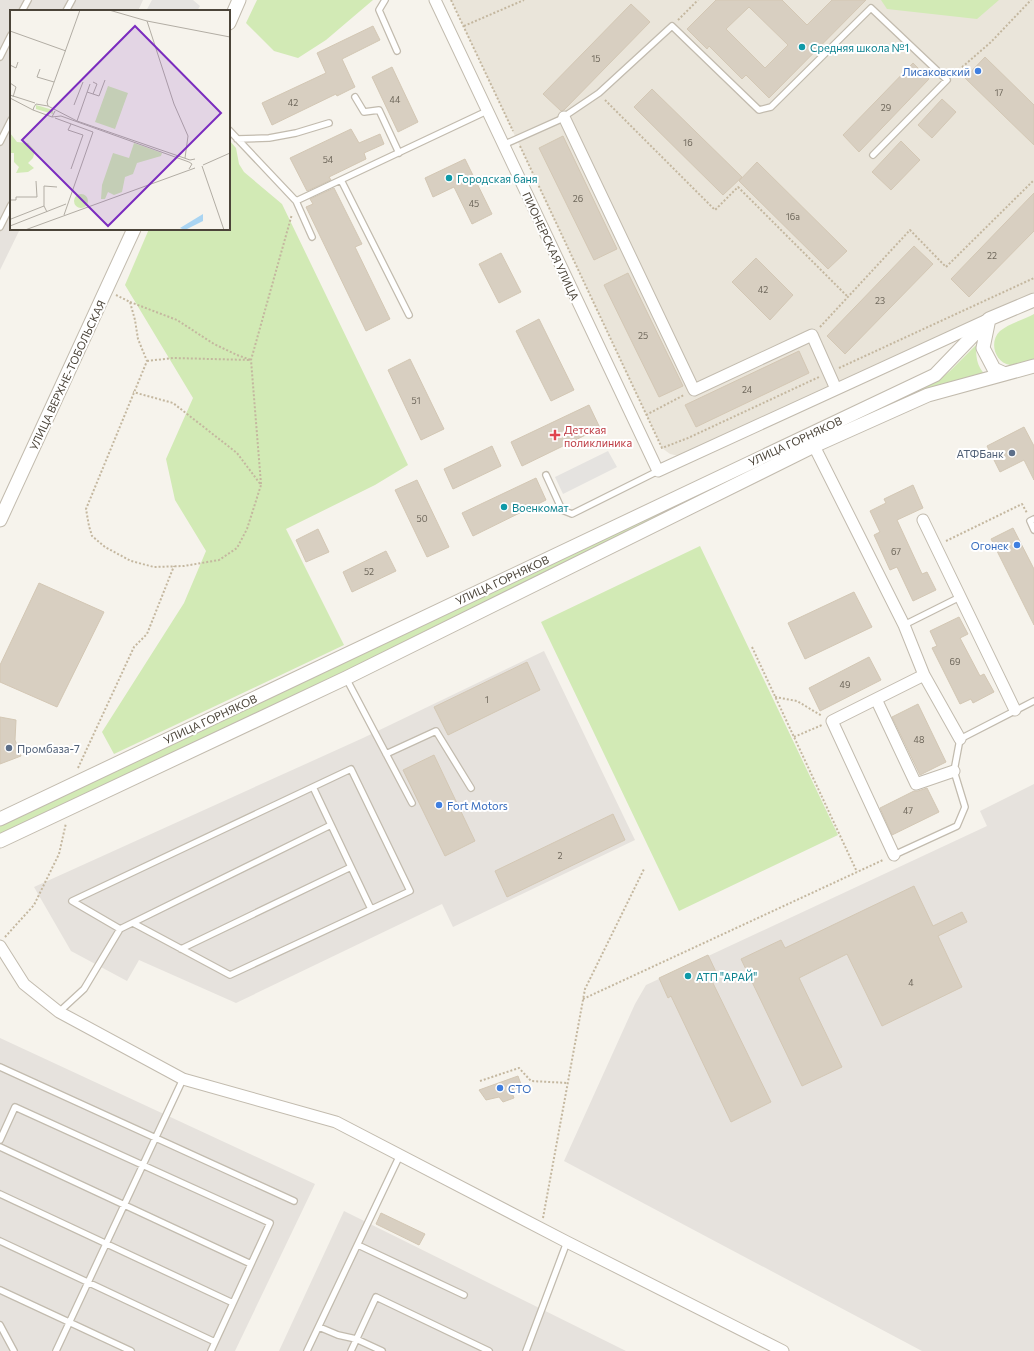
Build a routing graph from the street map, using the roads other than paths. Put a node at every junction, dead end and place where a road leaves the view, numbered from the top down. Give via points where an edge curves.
1 (28, 0) edge
2 (72, 0) edge
3 (239, 0) edge
4 (385, 0) edge
5 (435, 0) edge
6 (23, 10) edge
7 (67, 10) edge
8 (230, 21) edge
9 (10, 36) edge
10 (397, 51) dead end
11 (0, 57) edge
12 (355, 97) dead end
13 (487, 111) junction
14 (564, 117) junction
15 (10, 122) edge
16 (329, 123) dead end
17 (230, 131) edge
18 (237, 139) junction
19 (0, 142) edge
20 (503, 145) junction
21 (399, 153) junction
22 (873, 155) dead end
23 (341, 180) junction
24 (296, 202) junction
25 (10, 207) edge
26 (0, 227) edge
27 (134, 230) edge
28 (312, 238) dead end
29 (1034, 300) edge
30 (409, 315) dead end
31 (989, 319) junction
32 (1034, 366) edge
33 (1005, 374) junction
34 (836, 389) junction
35 (814, 446) junction
36 (658, 471) junction
37 (546, 476) dead end
38 (1034, 519) edge
39 (0, 520) edge
40 (923, 520) dead end
41 (1034, 530) edge
42 (960, 597) junction
43 (904, 625) junction
44 (924, 675) junction
45 (346, 678) junction
46 (876, 698) junction
47 (1034, 701) edge
48 (1015, 710) junction
49 (960, 739) junction
50 (386, 754) junction
51 (954, 771) junction
52 (313, 787) junction
53 (471, 788) dead end
54 (412, 802) dead end
55 (0, 819) edge
56 (331, 825) junction
57 (0, 841) edge
58 (894, 855) joint
59 (351, 867) junction
60 (371, 909) junction
61 (133, 923) junction
62 (120, 929) junction
63 (2, 942) edge
64 (181, 949) junction
65 (59, 1012) junction
66 (0, 1066) edge
67 (183, 1079) junction
68 (155, 1138) junction
69 (0, 1140) edge
70 (0, 1147) edge
71 (400, 1156) junction
72 (142, 1165) junction
73 (0, 1194) edge
74 (294, 1201) dead end
75 (124, 1205) junction
76 (0, 1241) edge
77 (567, 1242) junction
78 (106, 1244) junction
79 (358, 1245) junction
80 (251, 1264) junction
81 (88, 1282) junction
82 (0, 1290) edge
83 (464, 1296) dead end
84 (233, 1303) junction
85 (69, 1322) junction
86 (0, 1325) edge
87 (319, 1327) junction
88 (356, 1339) junction
89 (215, 1342) junction
90 (14, 1349) edge
91 (20, 1351) edge
92 (56, 1351) edge
93 (131, 1351) edge
94 (211, 1351) edge
95 (307, 1351) edge
96 (351, 1351) edge
97 (382, 1351) edge
98 (489, 1351) edge
99 (526, 1351) edge
100 (783, 1351) edge

1 - 6 lane
2 - 7 lane
3 - 8 street
4 - 10 lane via 379,10
5 - 13 street, ПИОНЕРСКАЯ УЛИЦА
9 - 11 lane
12 - 21 lane via 364,112 379,110
13 - 20 street, ПИОНЕРСКАЯ УЛИЦА
13 - 21 lane
14 - 20 lane
14 - 22 lane via 599,93 672,26 759,110 771,107 871,8 947,80
14 - 34 street via 694,390 812,336
15 - 19 lane
16 - 18 lane via 269,138
17 - 18 lane
18 - 24 lane
20 - 36 street, ПИОНЕРСКАЯ УЛИЦА
21 - 23 lane
23 - 24 lane
23 - 30 lane
24 - 28 lane
25 - 26 lane
27 - 39 street, УЛИЦА ВЕРХНЕ-ТОБОЛЬСКАЯ
29 - 31 street, УЛИЦА ГОРНЯКОВ
31 - 33 street via 983,348 994,369
31 - 34 street, УЛИЦА ГОРНЯКОВ
31 - 55 street, УЛИЦА ГОРНЯКОВ via 935,375
32 - 33 street, УЛИЦА ГОРНЯКОВ
33 - 35 street, УЛИЦА ГОРНЯКОВ via 928,395
34 - 36 street, УЛИЦА ГОРНЯКОВ
35 - 43 street
35 - 45 street, УЛИЦА ГОРНЯКОВ
36 - 37 lane via 572,514 562,510
38 - 41 lane via 1030,521
40 - 42 street
42 - 43 lane
42 - 48 street
43 - 44 street
44 - 46 street
44 - 49 street
45 - 50 lane
45 - 57 street, УЛИЦА ГОРНЯКОВ
46 - 51 street via 916,784
46 - 58 street via 832,721
47 - 48 lane
48 - 49 lane
49 - 51 lane
50 - 53 lane via 436,731
50 - 54 lane
51 - 58 lane via 965,807 957,826
52 - 56 lane
52 - 60 lane via 351,769 410,891
52 - 62 lane via 72,901
56 - 59 lane
56 - 61 lane
59 - 60 lane
59 - 64 lane
60 - 64 lane via 230,975
61 - 62 lane
61 - 64 lane
62 - 65 lane via 84,989
63 - 65 street via 24,984
65 - 67 street
66 - 68 lane
67 - 68 lane
67 - 71 street via 336,1122
68 - 72 lane
68 - 74 lane
69 - 72 lane via 16,1108
70 - 75 lane
71 - 77 street
71 - 79 lane
72 - 75 lane
72 - 80 lane via 270,1223
73 - 78 lane
75 - 78 lane
75 - 80 lane
76 - 81 lane
77 - 99 lane
77 - 100 street
78 - 81 lane
78 - 84 lane
79 - 83 lane
79 - 87 lane
80 - 84 lane
81 - 85 lane
81 - 89 lane
82 - 85 lane
84 - 89 lane
85 - 92 lane
85 - 93 lane
86 - 90 lane
87 - 88 lane via 338,1336
87 - 95 lane
88 - 96 lane
88 - 97 lane
88 - 98 lane via 376,1297
89 - 94 lane
90 - 91 lane

